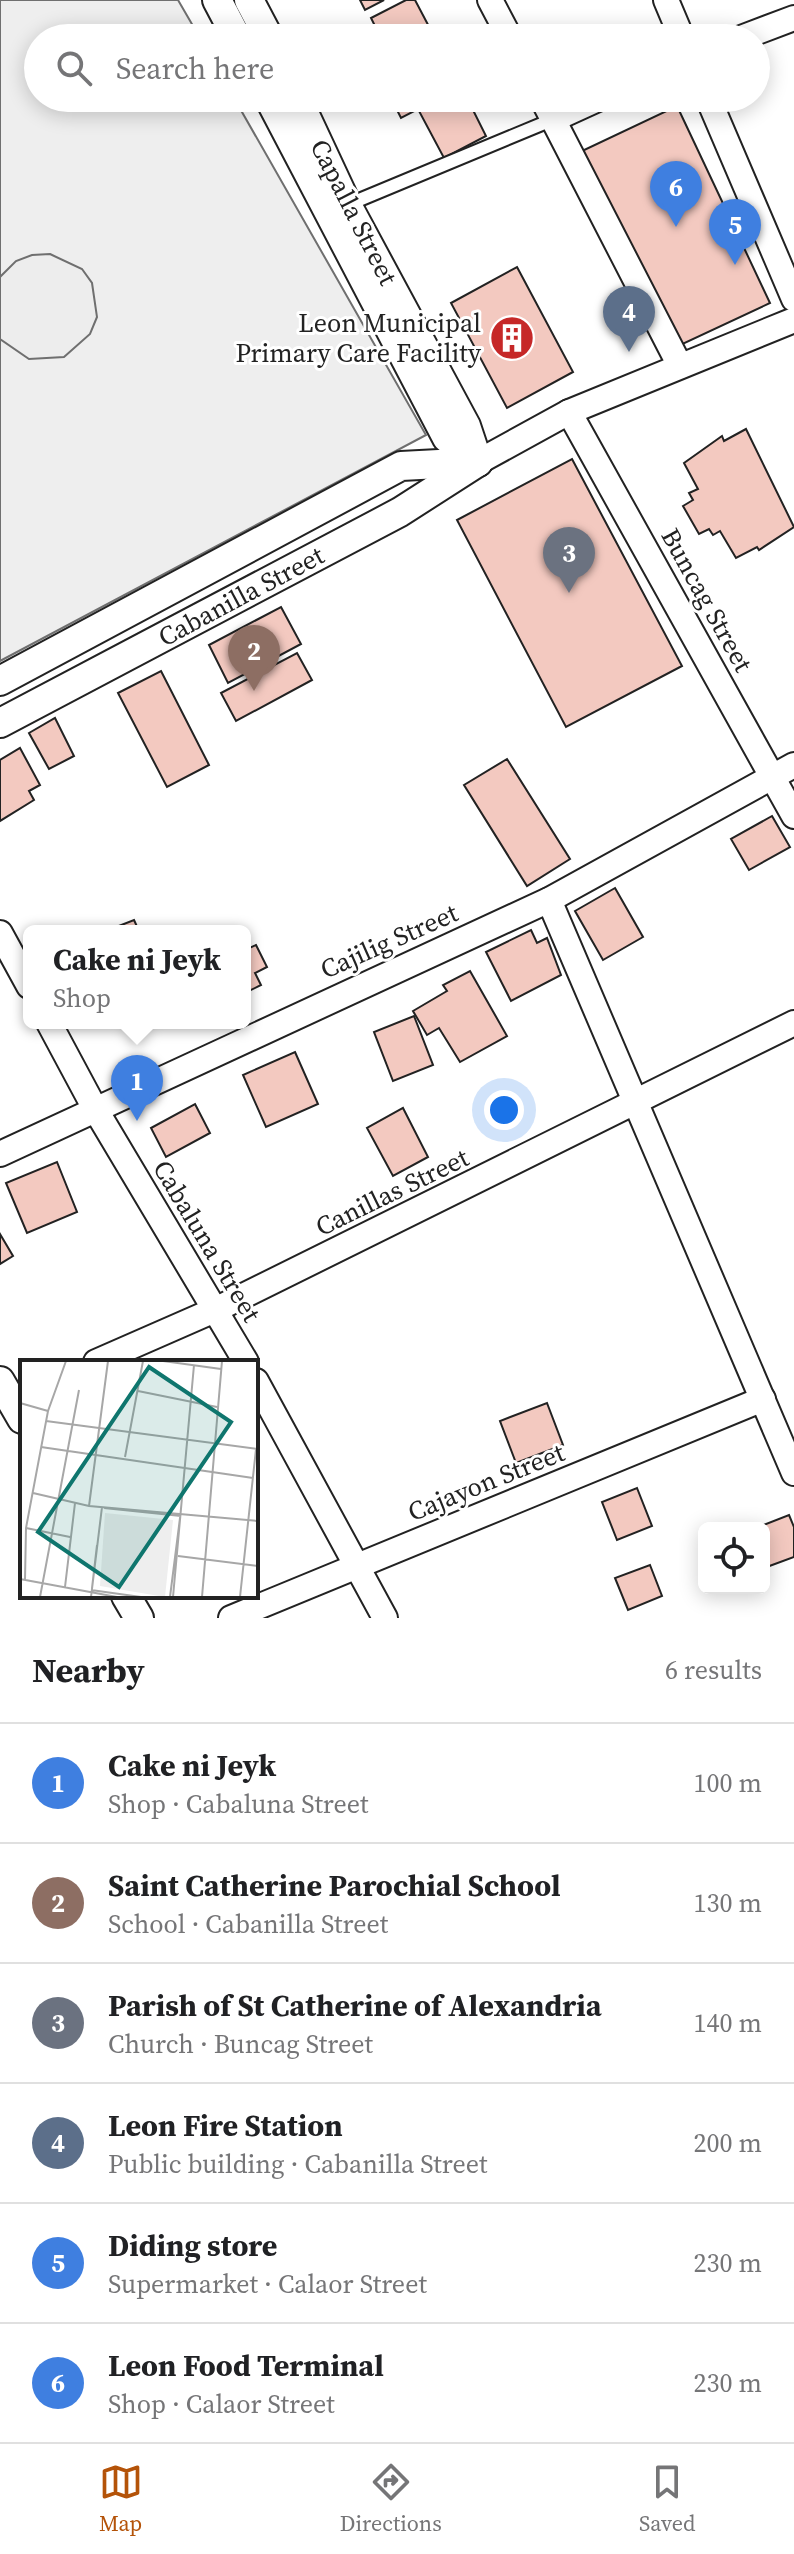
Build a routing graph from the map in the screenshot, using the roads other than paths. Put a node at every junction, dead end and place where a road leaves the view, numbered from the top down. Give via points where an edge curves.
1 (217, 0) edge
2 (249, 0) edge
3 (490, 0) edge
4 (666, 0) edge
5 (794, 18) edge
6 (230, 24) edge
7 (262, 24) edge
8 (503, 24) edge
9 (676, 24) edge
10 (770, 27) edge
11 (276, 112) edge
12 (304, 112) edge
13 (542, 112) edge
14 (550, 112) edge
15 (714, 112) edge
16 (347, 205) junction
17 (794, 299) edge
18 (794, 320) edge
19 (680, 366) junction
20 (569, 412) junction
21 (478, 462) junction
22 (0, 681) edge
23 (0, 723) edge
24 (784, 770) edge
25 (794, 816) edge
26 (549, 900) junction
27 (0, 933) edge
28 (23, 975) edge
29 (794, 1023) edge
30 (52, 1029) edge
31 (635, 1104) junction
32 (94, 1107) junction
33 (0, 1154) edge
34 (217, 1309) junction
35 (101, 1360) edge
36 (245, 1360) edge
37 (258, 1385) edge
38 (763, 1399) junction
39 (794, 1473) edge
40 (355, 1565) junction
41 (127, 1598) edge
42 (139, 1618) edge
43 (231, 1618) edge
44 (385, 1618) edge

1 - 6 street
2 - 7 street
3 - 8 street
4 - 9 street
5 - 10 street
11 - 21 street, Capalla Street via 447,438
12 - 16 street, Capalla Street
13 - 16 lane
14 - 19 street
15 - 17 street
16 - 21 street, Capalla Street via 466,426
18 - 19 street, Cabanilla Street
19 - 20 street, Cabanilla Street
20 - 21 street, Cabanilla Street
20 - 24 street, Buncag Street
21 - 22 street, Cabanilla Street via 401,466
21 - 23 street, Cabanilla Street via 400,512
24 - 25 street, Buncag Street
24 - 26 street, Cajilig Street
26 - 31 street
26 - 32 street, Cajilig Street
27 - 28 street
29 - 31 street, Canillas Street
30 - 32 street, Cabaluna Street
31 - 34 street, Canillas Street
31 - 38 street
32 - 33 street, Cajilig Street
32 - 34 street, Cabaluna Street
34 - 35 street, Canillas Street
34 - 36 street, Cabaluna Street
37 - 40 street
38 - 39 street
38 - 40 street, Cajayon Street
40 - 43 street, Cajayon Street
40 - 44 street
41 - 42 street

